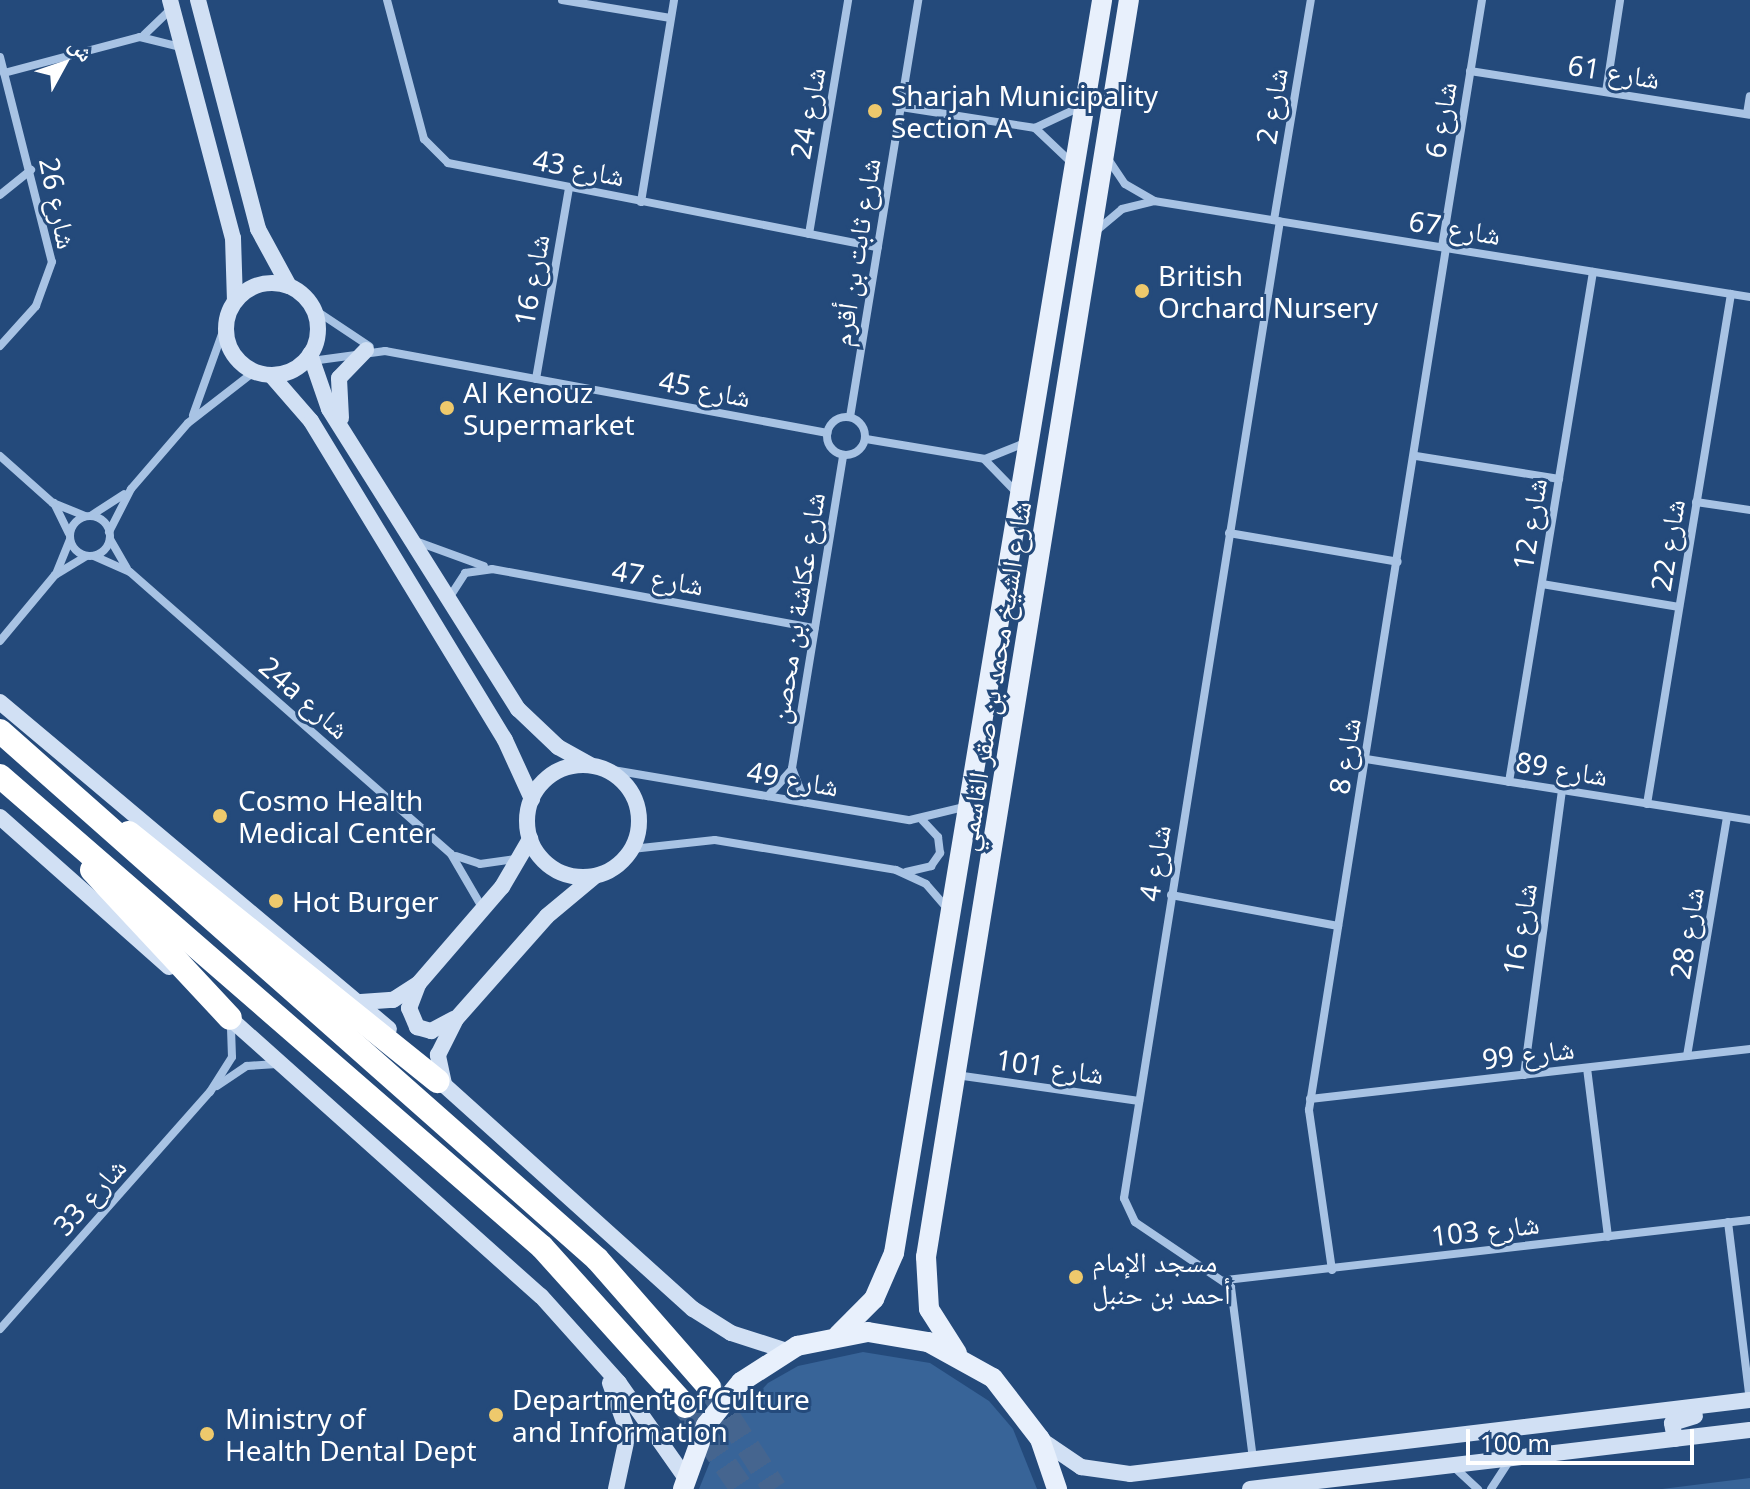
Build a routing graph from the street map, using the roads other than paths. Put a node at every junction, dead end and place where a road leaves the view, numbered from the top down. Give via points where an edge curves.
1 (198, 0) edge
2 (387, 0) edge
3 (562, 0) edge
4 (674, 0) edge
5 (848, 0) edge
6 (918, 0) edge
7 (1102, 0) edge
8 (1129, 0) edge
9 (1311, 0) edge
10 (1482, 0) edge
11 (1620, 0) edge
12 (171, 4) edge
13 (671, 18) junction
14 (140, 37) junction
15 (184, 50) junction
16 (0, 57) edge
17 (1470, 71) junction
18 (4, 73) junction
19 (1606, 92) junction
20 (1750, 96) edge
21 (1087, 101) junction
22 (901, 107) junction
23 (1748, 115) edge
24 (1035, 128) junction
25 (1105, 148) junction
26 (1075, 169) junction
27 (31, 170) junction
28 (569, 188) junction
29 (0, 195) edge
30 (1154, 201) junction
31 (641, 202) junction
32 (1277, 221) junction
33 (809, 234) junction
34 (1091, 237) junction
35 (878, 247) junction
36 (1444, 248) junction
37 (1593, 272) junction
38 (289, 286) junction
39 (1731, 294) junction
40 (1750, 297) edge
41 (235, 301) junction
42 (312, 308) junction
43 (226, 323) junction
44 (0, 346) edge
45 (366, 350) junction
46 (385, 351) junction
47 (308, 359) junction
48 (263, 373) junction
49 (536, 379) junction
50 (850, 417) junction
51 (188, 423) junction
52 (827, 433) junction
53 (346, 435) junction
54 (1031, 436) junction
55 (866, 439) junction
56 (843, 455) junction
57 (0, 456) edge
58 (1416, 456) junction
59 (985, 459) junction
60 (1559, 479) junction
61 (131, 489) junction
62 (1696, 502) junction
63 (53, 503) junction
64 (1021, 503) junction
65 (1750, 510) edge
66 (89, 516) junction
67 (1229, 533) junction
68 (110, 535) junction
69 (410, 536) junction
70 (69, 537) junction
71 (90, 556) junction
72 (1398, 562) junction
73 (492, 569) junction
74 (130, 572) junction
75 (55, 575) junction
76 (1542, 584) junction
77 (449, 598) junction
78 (1679, 607) junction
79 (10, 625) junction
80 (815, 628) junction
81 (0, 631) edge
82 (0, 641) edge
83 (0, 702) edge
84 (0, 731) edge
85 (982, 744) junction
86 (1366, 759) junction
87 (1008, 765) junction
88 (595, 766) junction
89 (792, 768) junction
90 (43, 769) junction
91 (7, 782) edge
92 (1509, 782) junction
93 (1562, 791) junction
94 (768, 796) junction
95 (973, 798) junction
96 (532, 799) junction
97 (805, 802) junction
98 (1647, 804) junction
99 (0, 817) edge
100 (1727, 817) junction
101 (922, 820) junction
102 (1750, 820) edge
103 (530, 839) junction
104 (632, 849) junction
105 (451, 854) junction
106 (521, 857) junction
107 (905, 873) junction
108 (595, 876) junction
109 (1171, 895) junction
110 (483, 910) junction
111 (952, 922) junction
112 (1338, 926) junction
113 (419, 983) junction
114 (361, 1002) junction
115 (230, 1018) junction
116 (456, 1019) junction
117 (1750, 1049) edge
118 (1687, 1056) junction
119 (282, 1064) junction
120 (1587, 1068) junction
121 (955, 1074) junction
122 (1524, 1075) junction
123 (442, 1085) junction
124 (210, 1092) junction
125 (1310, 1099) junction
126 (1139, 1101) junction
127 (1750, 1220) edge
128 (1728, 1222) junction
129 (1608, 1237) junction
130 (1332, 1270) junction
131 (1226, 1280) junction
132 (0, 1329) edge
133 (838, 1335) junction
134 (787, 1351) junction
135 (594, 1353) junction
136 (957, 1353) junction
137 (709, 1387) tunnel mouth
138 (1750, 1400) edge
139 (685, 1406) tunnel mouth
140 (1750, 1430) edge
141 (1040, 1439) junction
142 (1675, 1439) junction
143 (1513, 1456) junction
144 (1253, 1459) junction
145 (1449, 1464) junction
146 (684, 1483) edge
147 (616, 1489) edge
148 (1057, 1489) edge
149 (1250, 1489) edge
150 (1478, 1489) edge
151 (1491, 1489) edge

1 - 38 street via 258,229
2 - 28 street, شارع 43 via 433,153 456,166
3 - 13 street
4 - 13 street
5 - 33 street, شارع 24
6 - 22 street, شارع ثابت بن أقرم
7 - 21 main road, شارع الشيخ محمد بن صقر القاسمي
8 - 25 main road, شارع الشيخ محمد بن صقر القاسمي
9 - 32 street, شارع 2
10 - 17 street, شارع 6
11 - 19 street
12 - 14 street
12 - 15 street
13 - 31 street
14 - 15 street via 164,38
14 - 18 street
15 - 41 street via 233,238
16 - 18 street, شارع 26
17 - 19 street, شارع 61
17 - 36 street, شارع 6
18 - 27 street, شارع 26
19 - 23 street, شارع 61
20 - 23 street
21 - 24 street
21 - 26 main road, شارع الشيخ محمد بن صقر القاسمي
22 - 24 street
22 - 35 street, شارع ثابت بن أقرم
24 - 26 street
25 - 30 street, شارع 67 via 1125,184
25 - 34 main road, شارع الشيخ محمد بن صقر القاسمي
26 - 54 main road, شارع الشيخ محمد بن صقر القاسمي
27 - 29 street
27 - 44 street, شارع 26 via 52,262 36,306
28 - 31 street, شارع 43
28 - 49 street, شارع 16
30 - 32 street, شارع 67
30 - 34 street, شارع 67 via 1122,209
31 - 33 street, شارع 43
32 - 36 street, شارع 67
32 - 67 street, شارع 4
33 - 35 street, شارع 43
34 - 87 main road, شارع الشيخ محمد بن صقر القاسمي
35 - 50 street, شارع ثابت بن أقرم
36 - 37 street, شارع 67
36 - 58 street, شارع 8
37 - 39 street, شارع 67
37 - 60 street, شارع 12
38 - 41 street via 254,286
38 - 42 street
39 - 40 street, شارع 67
39 - 62 street, شارع 22
41 - 43 street
42 - 46 street, شارع 45 via 346,335
42 - 47 street via 318,328
43 - 48 street via 232,352
43 - 51 street
45 - 46 street, شارع 45
45 - 47 street, شارع 45
45 - 53 street via 343,369 336,387
46 - 49 street, شارع 45
47 - 48 street
47 - 53 street
48 - 51 street
48 - 96 street via 311,421 505,740
49 - 52 street, شارع 45
50 - 52 street via 833,422
50 - 55 street
51 - 61 street
52 - 56 street
53 - 69 street
54 - 59 street
54 - 64 main road, شارع الشيخ محمد بن صقر القاسمي
55 - 56 street via 855,454
55 - 59 street
56 - 80 street, شارع عكاشة بن محصن
57 - 63 street
58 - 60 street
58 - 72 street, شارع 8
59 - 64 street via 1007,478
60 - 76 street, شارع 12
61 - 66 street
61 - 68 street
62 - 65 street
62 - 78 street, شارع 22
63 - 66 street
63 - 70 street
64 - 85 main road, شارع الشيخ محمد بن صقر القاسمي
66 - 68 street, 24a شارع
66 - 70 street
67 - 72 street
67 - 109 street, شارع 4
68 - 71 street
68 - 74 street, 24a شارع
69 - 73 street, شارع 47
69 - 77 street
70 - 71 street, 24a شارع
70 - 75 street
71 - 74 street, 24a شارع
71 - 75 street
72 - 86 street, شارع 8
73 - 77 street via 465,573
73 - 80 street, شارع 47
74 - 105 street, 24a شارع
75 - 79 street
76 - 78 street
76 - 92 street, شارع 12
77 - 88 street via 529,723
78 - 98 street, شارع 22
79 - 81 street
79 - 82 street
80 - 89 street, شارع عكاشة بن محصن
83 - 114 street
84 - 90 highway
85 - 87 main road via 986,775 998,776
85 - 95 main road, شارع الشيخ محمد بن صقر القاسمي
86 - 92 street, شارع 89
86 - 112 street, شارع 8
87 - 121 main road, شارع الشيخ محمد بن صقر القاسمي
88 - 94 street, شارع 49
88 - 96 street via 550,775
88 - 104 street via 622,781 637,806
89 - 94 street, شارع عكاشة بن محصن
89 - 97 street, شارع عكاشة بن محصن
90 - 123 highway via 245,920
90 - 137 highway via 597,1259
91 - 115 highway
91 - 139 highway via 542,1247
92 - 93 street, شارع 89
93 - 98 street, شارع 89
93 - 122 street, شارع 16
94 - 97 street, شارع 49
95 - 101 street, شارع 49 via 950,815
95 - 111 main road, شارع الشيخ محمد بن صقر القاسمي
96 - 103 street
97 - 101 street, شارع 49
98 - 100 street, شارع 89
99 - 115 street
100 - 102 street, شارع 89
100 - 118 street, شارع 28
101 - 107 street via 938,837 940,853 931,866
103 - 106 street
103 - 108 street via 561,872
104 - 107 street via 725,841
104 - 108 street
105 - 106 street, 24a شارع via 480,864
105 - 110 street, 24a شارع
106 - 110 street
107 - 111 street via 935,892
108 - 116 street via 547,916
109 - 112 street
109 - 126 street, شارع 4
110 - 113 street
111 - 133 main road, شارع الشيخ محمد بن صقر القاسمي via 894,1253 874,1299
112 - 125 street, شارع 8
113 - 114 street via 393,1000
113 - 116 street via 409,1008 417,1027 431,1031
114 - 123 street
115 - 119 street
115 - 124 street, شارع 33 via 232,1057
116 - 123 street via 438,1055
117 - 118 street, شارع 99
118 - 120 street, شارع 99
119 - 124 street, شارع 33 via 247,1066
119 - 135 street via 511,1266
120 - 122 street, شارع 99
120 - 129 street
121 - 126 street, شارع 101
121 - 136 main road, شارع الشيخ محمد بن صقر القاسمي via 925,1283 934,1321
122 - 125 street, شارع 99
123 - 134 street via 693,1309 731,1333
124 - 132 street, شارع 33
125 - 130 street, شارع 8 via 1310,1143
126 - 131 street, شارع 4 via 1127,1211
127 - 128 street, شارع 103
128 - 129 street, شارع 103
128 - 138 street
129 - 130 street, شارع 103
130 - 131 street, شارع 103
131 - 144 street via 1234,1295
133 - 134 main road
133 - 136 main road via 899,1335
134 - 146 main road via 722,1402
135 - 146 street
135 - 147 street via 628,1433
136 - 141 main road via 1011,1396
138 - 142 street via 1675,1420
138 - 144 street
140 - 142 street
141 - 144 street via 1081,1467 1113,1474
141 - 148 main road
142 - 143 street
143 - 145 street
143 - 151 street
145 - 149 street
145 - 150 street

